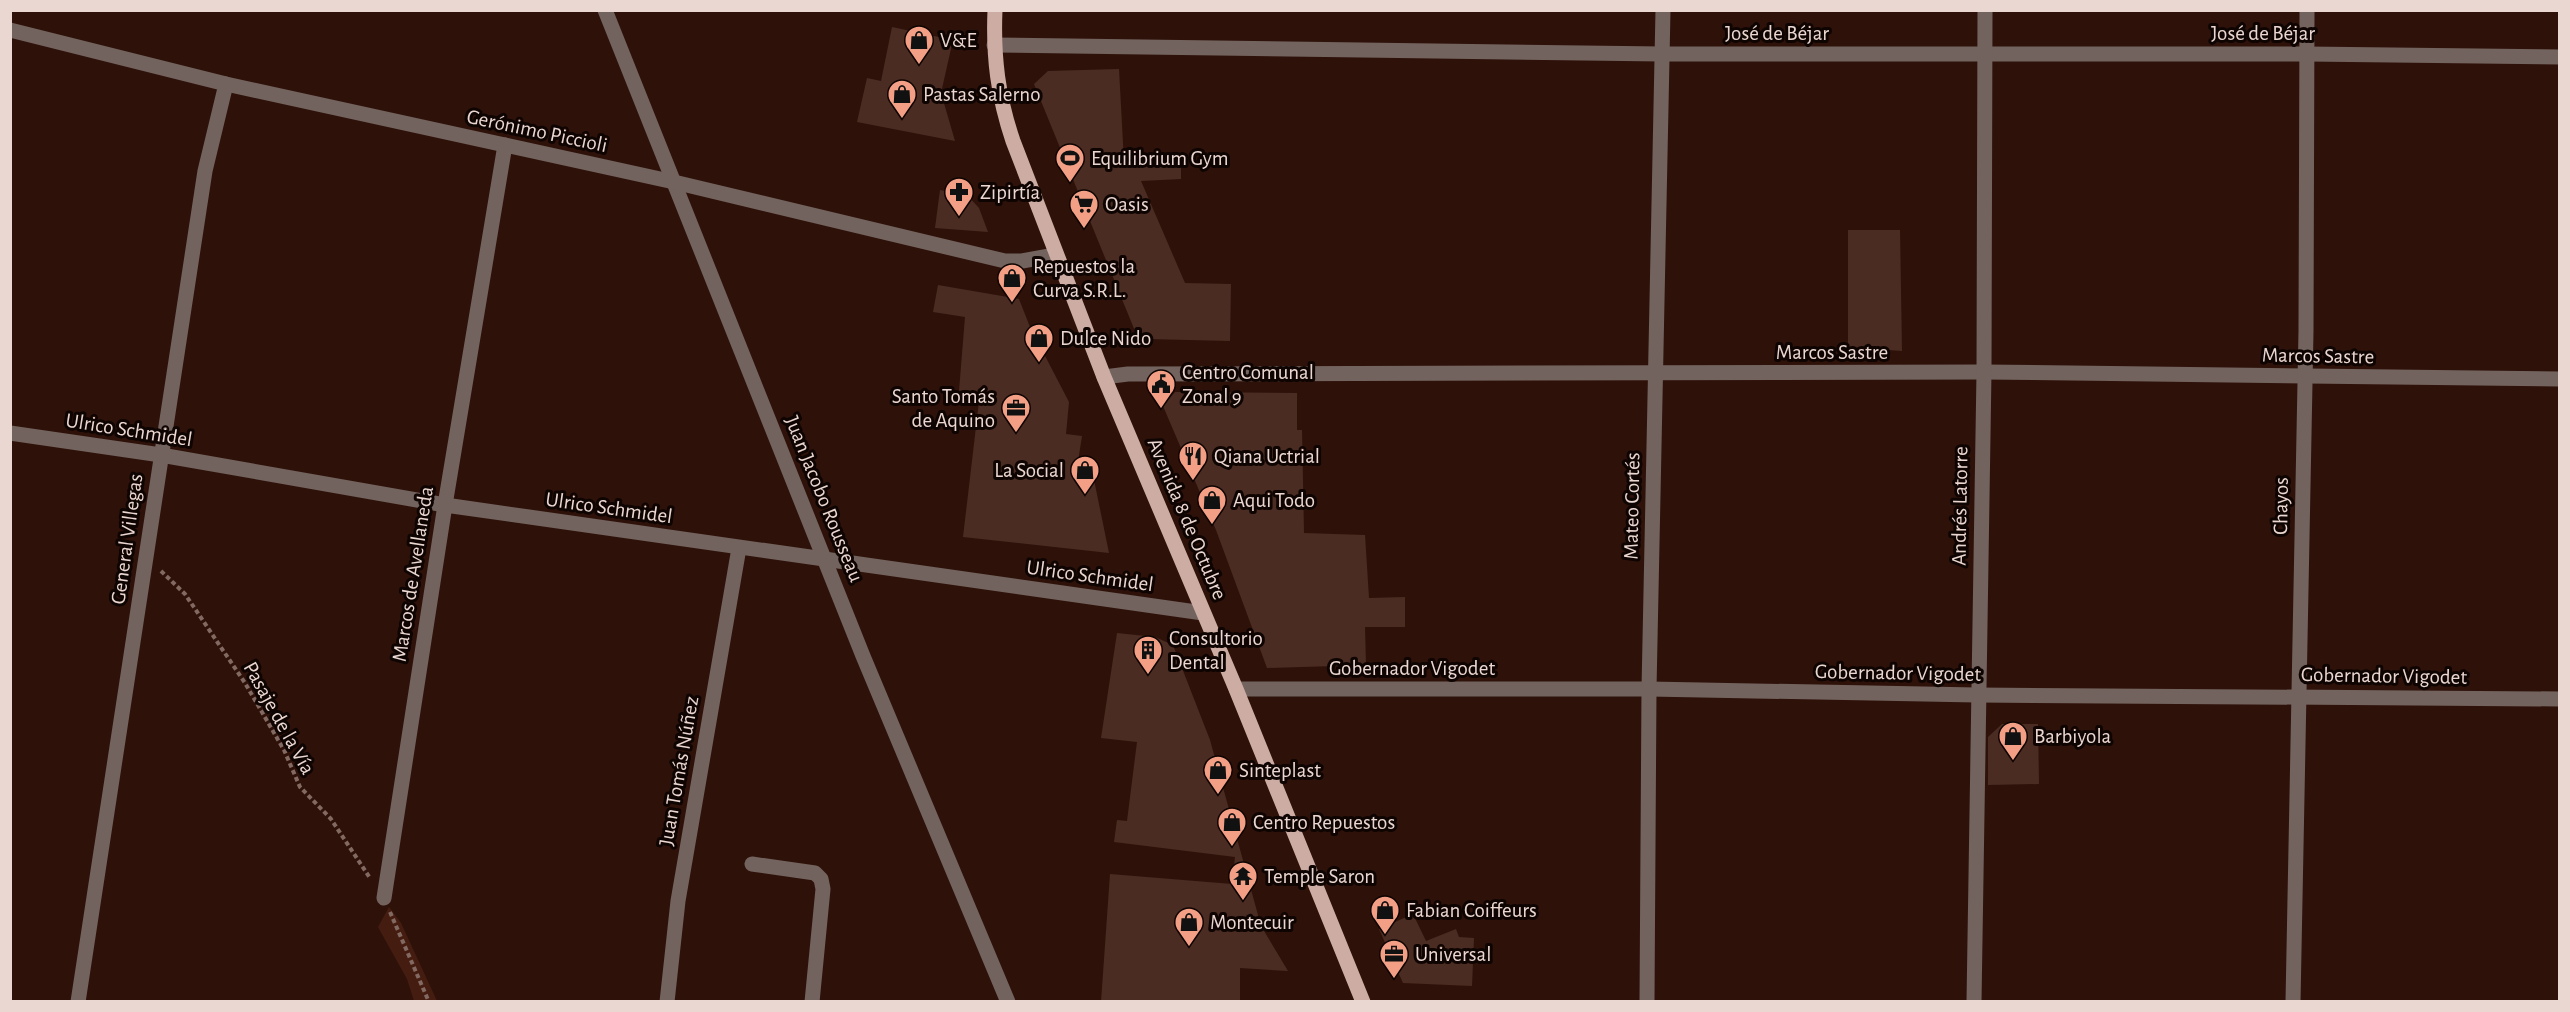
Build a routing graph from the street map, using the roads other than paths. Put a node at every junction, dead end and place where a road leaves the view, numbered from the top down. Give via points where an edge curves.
1 (605, 10) edge
2 (995, 10) edge
3 (1663, 10) edge
4 (1985, 10) edge
5 (2307, 10) edge
6 (10, 30) edge
7 (994, 45) junction
8 (1662, 54) junction
9 (1984, 54) junction
10 (2307, 54) junction
11 (2559, 57) edge
12 (226, 84) junction
13 (505, 145) junction
14 (674, 182) junction
15 (1055, 255) junction
16 (1984, 372) junction
17 (1656, 373) junction
18 (2304, 376) junction
19 (1104, 377) junction
20 (2559, 379) edge
21 (10, 433) edge
22 (161, 455) junction
23 (445, 504) junction
24 (739, 548) junction
25 (825, 559) junction
26 (1203, 613) junction
27 (1236, 689) junction
28 (1649, 689) junction
29 (1977, 695) junction
30 (2299, 696) junction
31 (2559, 699) edge
32 (752, 864) dead end
33 (384, 898) road end
34 (78, 1002) edge
35 (667, 1002) edge
36 (812, 1002) edge
37 (1008, 1002) edge
38 (1363, 1002) edge
39 (1647, 1002) edge
40 (1974, 1002) edge
41 (2293, 1002) edge

1 - 14 street, Juan Jacobo Rousseau
2 - 7 main road, Avenida 8 de Octubre
3 - 8 street, Mateo Cortés
4 - 9 street, Andrés Latorre
5 - 10 street, Chayos
6 - 12 street, Gerónimo Piccioli
7 - 8 street, José de Béjar
7 - 15 main road, Avenida 8 de Octubre via 1003,111
8 - 9 street, José de Béjar
8 - 17 street, Mateo Cortés
9 - 10 street, José de Béjar
9 - 16 street, Andrés Latorre
10 - 11 street, José de Béjar
10 - 18 street, Chayos
12 - 13 street, Gerónimo Piccioli
12 - 22 street, General Villegas via 205,171
13 - 14 street, Gerónimo Piccioli
13 - 23 street, Marcos de Avellaneda
14 - 15 street, Gerónimo Piccioli via 1005,261
14 - 25 street, Juan Jacobo Rousseau
15 - 19 main road, Avenida 8 de Octubre
16 - 17 street, Marcos Sastre
16 - 18 street, Marcos Sastre
16 - 29 street, Andrés Latorre
17 - 19 street, Marcos Sastre
17 - 28 street, Mateo Cortés
18 - 20 street, Marcos Sastre
18 - 30 street, Chayos
19 - 26 main road, Avenida 8 de Octubre
21 - 22 street, Ulrico Schmidel
22 - 23 street, Ulrico Schmidel
22 - 34 street, General Villegas
23 - 24 street, Ulrico Schmidel
23 - 33 street, Marcos de Avellaneda
24 - 25 street, Ulrico Schmidel
24 - 35 street, Juan Tomás Núñez via 678,901
25 - 26 street, Ulrico Schmidel
25 - 37 street, Juan Jacobo Rousseau
26 - 27 main road, Avenida 8 de Octubre
27 - 28 street, Gobernador Vigodet
27 - 38 main road, Avenida 8 de Octubre
28 - 29 street, Gobernador Vigodet
28 - 39 street, Mateo Cortés
29 - 30 street, Gobernador Vigodet
29 - 40 street, Andrés Latorre
30 - 31 street, Gobernador Vigodet
30 - 41 street, Chayos
32 - 36 street via 815,873 821,879

